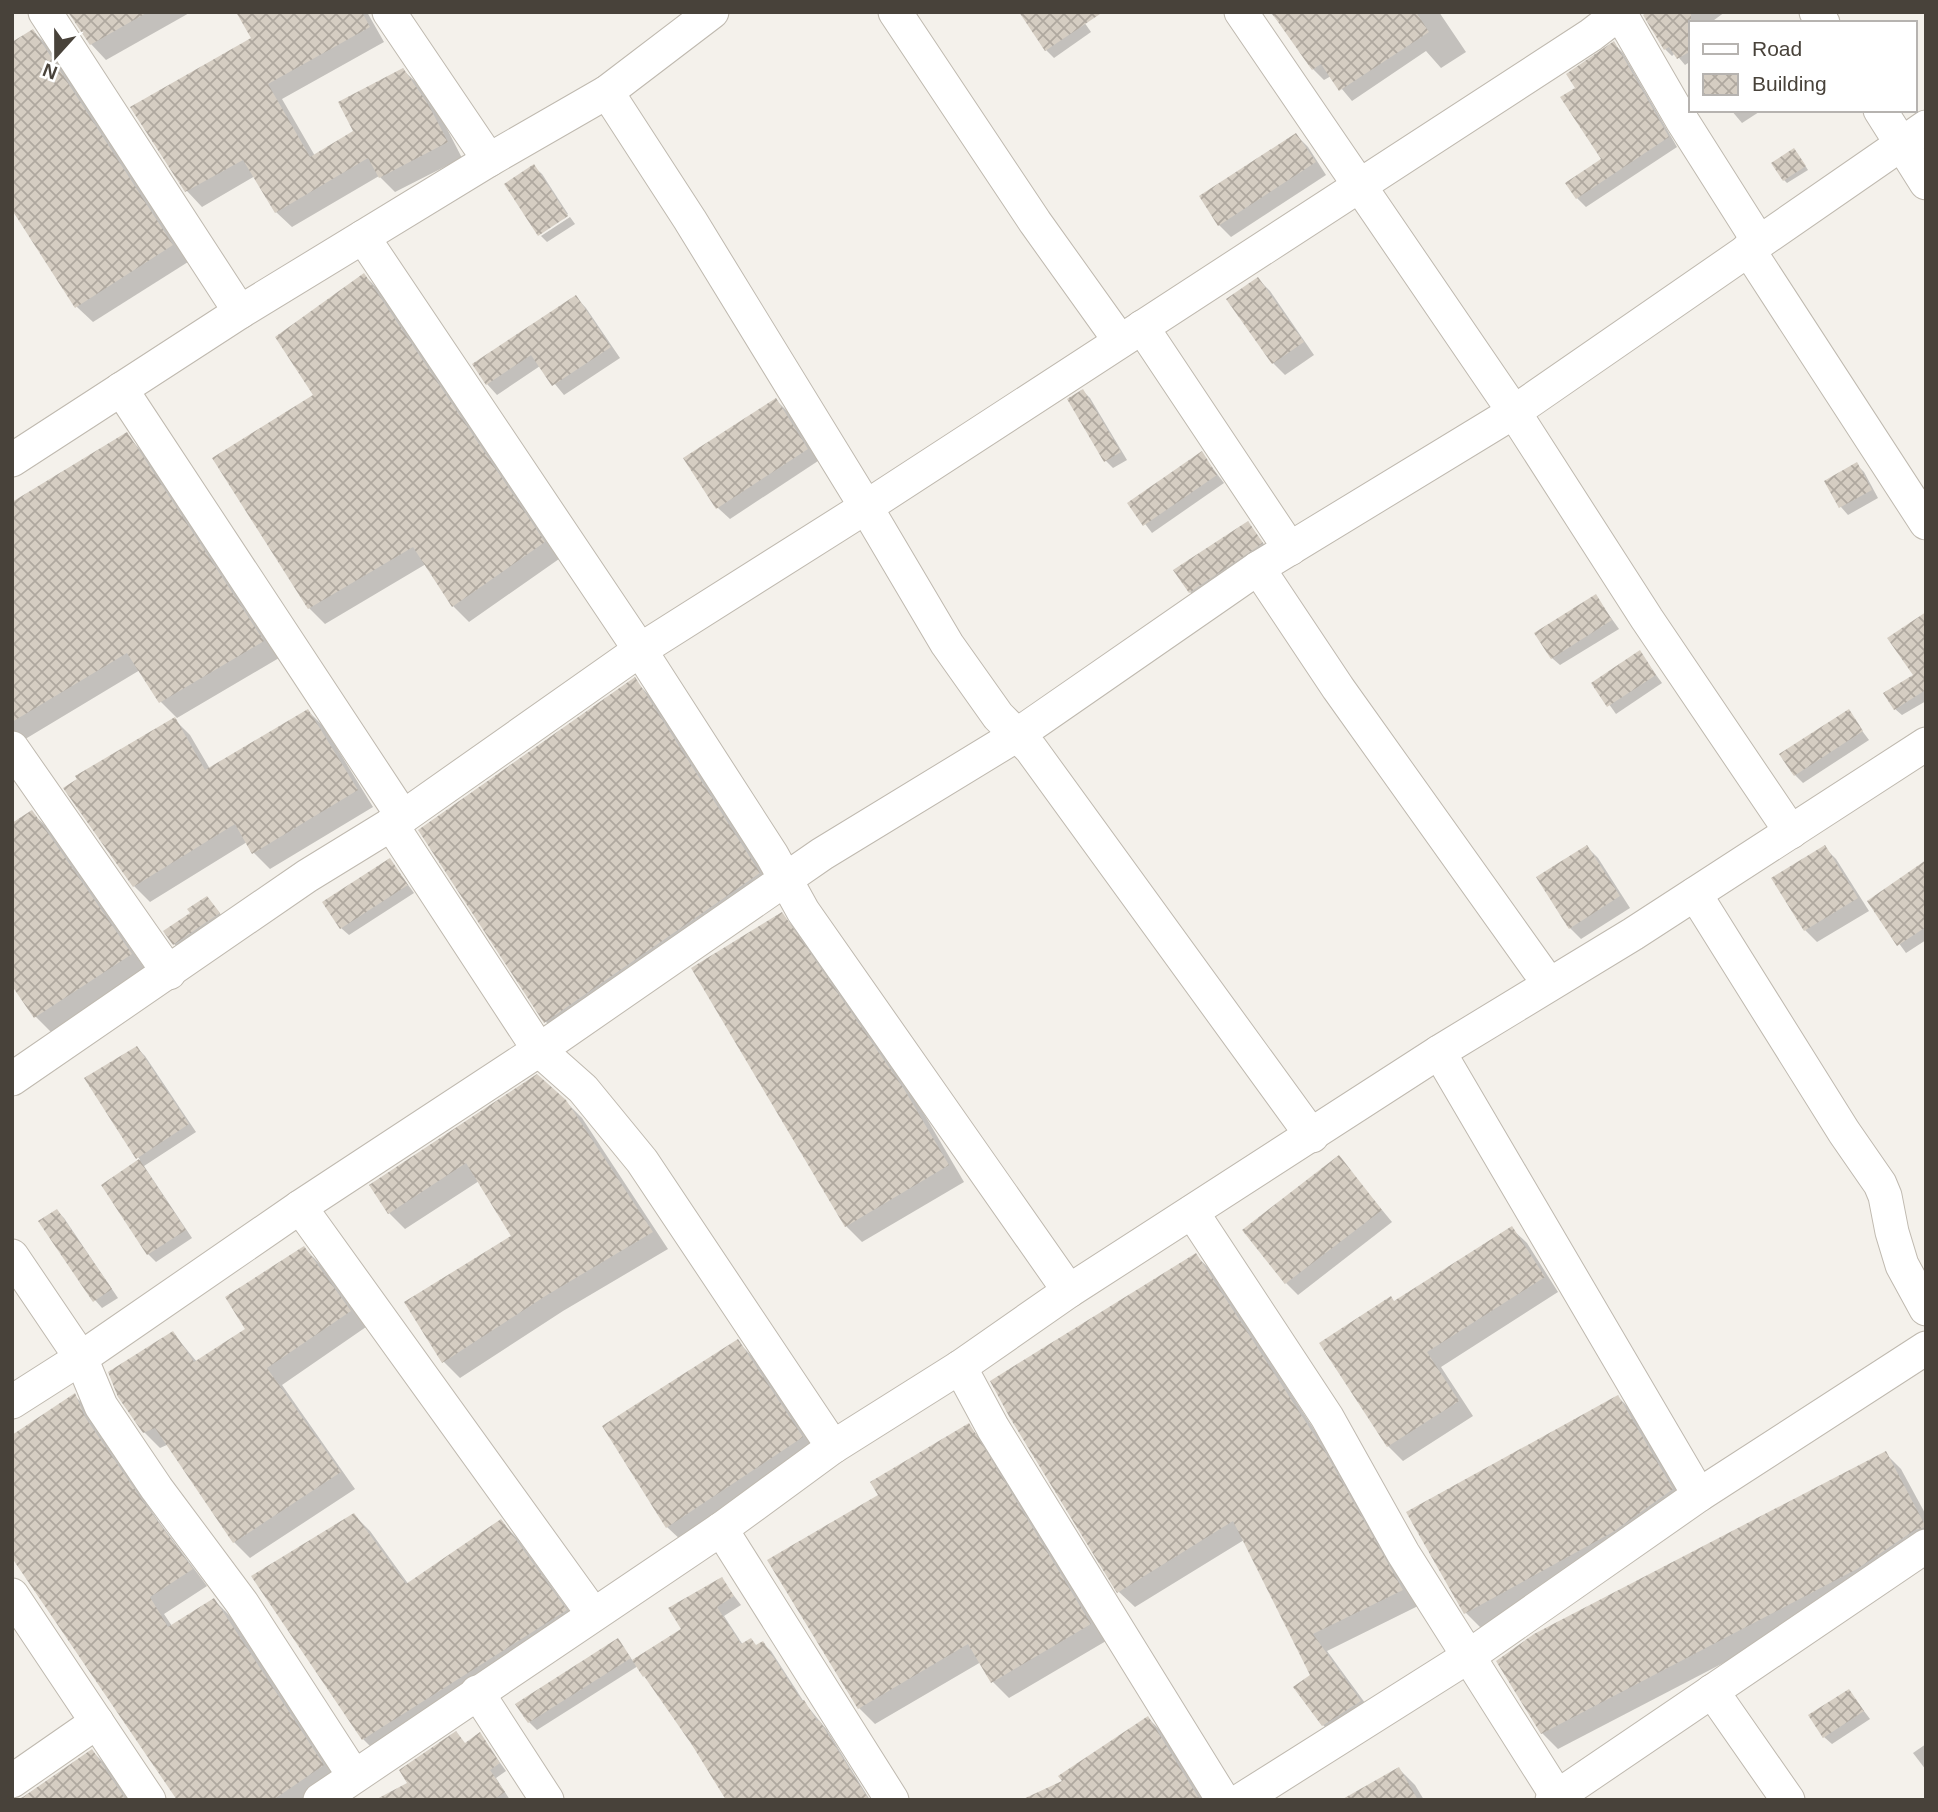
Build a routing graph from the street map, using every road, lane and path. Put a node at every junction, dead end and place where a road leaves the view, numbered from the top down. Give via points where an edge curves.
1 (45, 12) edge
2 (389, 12) edge
3 (712, 12) edge
4 (895, 12) edge
5 (1241, 12) edge
6 (1620, 13) edge
7 (1583, 23) edge
8 (607, 92) junction
9 (1883, 112) edge
10 (1914, 135) edge
11 (489, 160) junction
12 (1926, 183) edge
13 (1359, 185) junction
14 (363, 237) junction
15 (1753, 246) junction
16 (240, 312) junction
17 (1131, 334) junction
18 (121, 389) junction
19 (1514, 412) junction
20 (12, 460) edge
21 (866, 507) junction
22 (1926, 523) edge
23 (1290, 549) junction
24 (1258, 568) junction
25 (640, 650) junction
26 (1017, 735) junction
27 (1925, 746) edge
28 (12, 748) edge
29 (397, 821) junction
30 (1791, 832) junction
31 (786, 879) junction
32 (1696, 894) junction
33 (169, 973) junction
34 (1549, 985) junction
35 (539, 1050) junction
36 (1439, 1052) junction
37 (12, 1079) edge
38 (1312, 1136) junction
39 (300, 1207) junction
40 (1192, 1212) junction
41 (12, 1256) edge
42 (1069, 1291) junction
43 (1926, 1309) edge
44 (1926, 1348) edge
45 (81, 1358) junction
46 (960, 1367) junction
47 (12, 1402) edge
48 (833, 1447) junction
49 (1699, 1495) junction
50 (721, 1529) junction
51 (1926, 1546) edge
52 (12, 1595) edge
53 (593, 1614) junction
54 (1469, 1656) junction
55 (1712, 1691) junction
56 (477, 1692) junction
57 (97, 1721) junction
58 (354, 1776) junction
59 (12, 1782) edge
60 (1555, 1798) edge
61 (149, 1800) edge
62 (320, 1800) edge
63 (547, 1800) edge
64 (891, 1800) edge
65 (1223, 1800) edge
66 (1241, 1800) edge
67 (1788, 1800) edge

1 - 16 street
2 - 11 street
3 - 8 street
4 - 17 street via 1035,222
5 - 13 street
6 - 7 street
6 - 15 street
7 - 13 street
8 - 11 street
8 - 21 street
9 - 10 street
10 - 12 street
10 - 15 street
11 - 14 street
13 - 17 street
13 - 19 street
14 - 16 street
14 - 25 street
15 - 19 street
15 - 22 street
16 - 18 street
17 - 21 street
17 - 23 street
18 - 20 street
18 - 29 street
19 - 23 street
19 - 30 street
21 - 25 street
21 - 26 street via 947,643 998,716
23 - 24 street
24 - 26 street
24 - 34 street
25 - 29 street
25 - 31 street
26 - 31 street
26 - 38 street
27 - 30 street
28 - 33 street
29 - 33 street via 307,876
29 - 35 street
30 - 32 street
31 - 35 street
31 - 42 street via 803,911
32 - 34 street
32 - 43 street via 1880,1184 1902,1265
33 - 37 street
34 - 36 street
35 - 39 street
35 - 48 street via 583,1089 642,1161
36 - 38 street
36 - 49 street
38 - 40 street
39 - 45 street
39 - 53 street
40 - 42 street
40 - 54 street via 1327,1417
41 - 45 street
42 - 46 street
44 - 49 street
45 - 47 street
45 - 58 street via 100,1406 242,1603
46 - 48 street
46 - 65 street via 1000,1440
48 - 50 street
49 - 54 street
50 - 53 street
50 - 64 street
51 - 55 street
52 - 57 street
53 - 56 street
54 - 60 street
54 - 66 street
55 - 60 street
55 - 67 street
56 - 58 street
56 - 63 street
57 - 59 street
57 - 61 street
58 - 62 street

